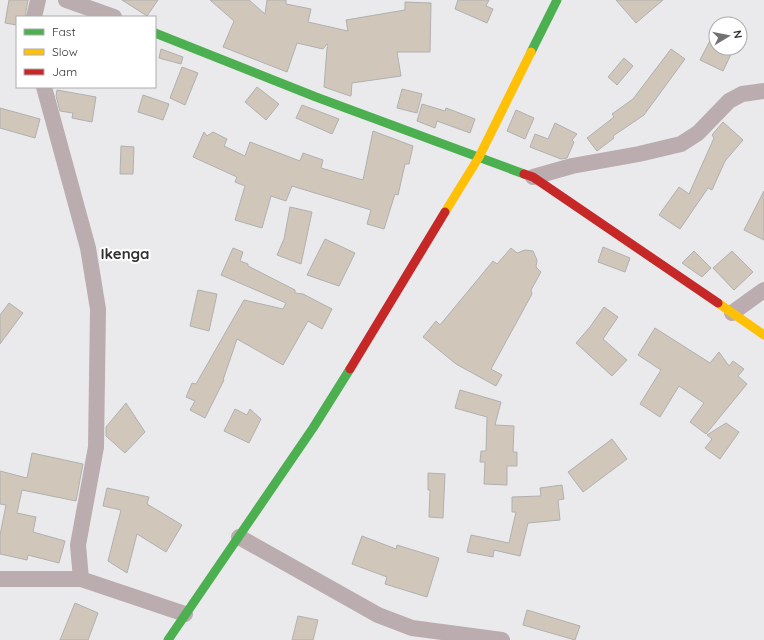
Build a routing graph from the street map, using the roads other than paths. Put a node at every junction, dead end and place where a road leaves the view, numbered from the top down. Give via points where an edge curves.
1 (38, 0) edge
2 (66, 0) edge
3 (556, 0) edge
4 (34, 16) edge
5 (111, 16) edge
6 (156, 33) edge
7 (44, 88) edge
8 (764, 91) edge
9 (479, 157) junction
10 (533, 178) junction
11 (764, 290) edge
12 (732, 313) junction
13 (764, 335) edge
14 (239, 537) junction
15 (0, 579) edge
16 (81, 579) junction
17 (185, 614) junction
18 (168, 640) edge
19 (502, 640) edge

1 - 4 street
2 - 5 street
3 - 9 main road
6 - 9 main road
7 - 16 street via 88,248 98,309 96,447 78,545
8 - 10 street via 742,94 729,101 698,133 681,144 572,166
9 - 10 main road
9 - 14 main road via 313,428
10 - 12 main road
11 - 12 street
12 - 13 main road
14 - 17 main road
14 - 19 street via 378,615 412,628
15 - 16 street
16 - 17 street
17 - 18 main road

